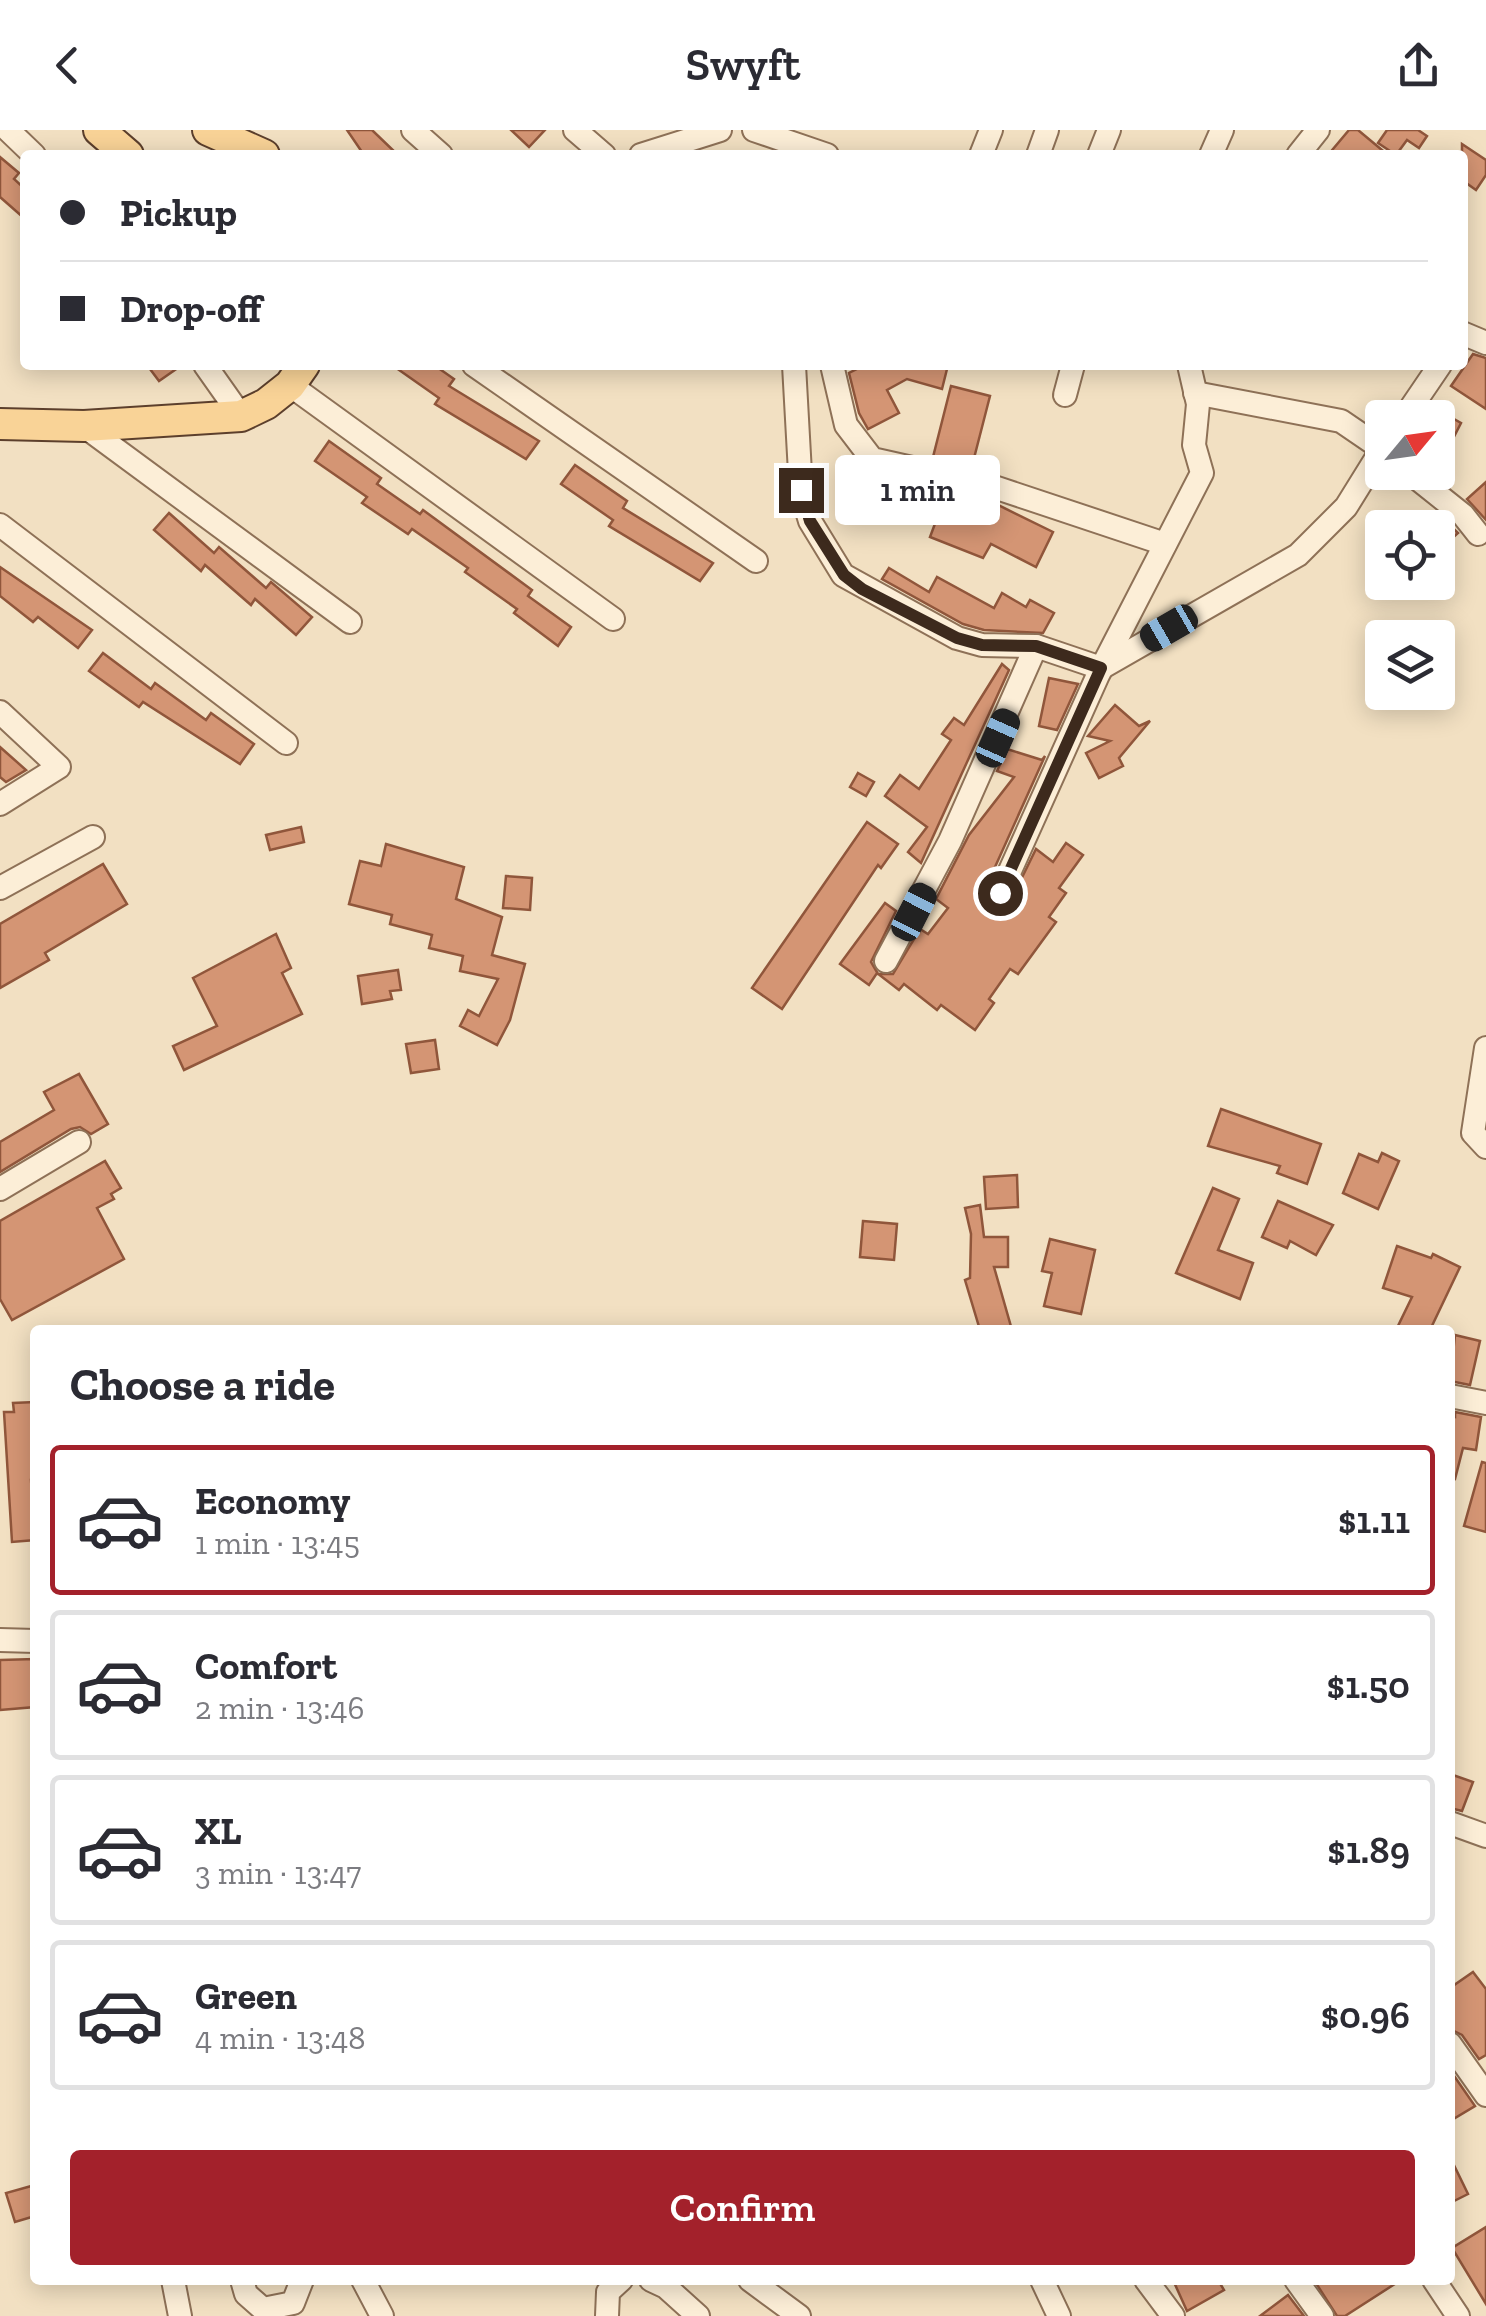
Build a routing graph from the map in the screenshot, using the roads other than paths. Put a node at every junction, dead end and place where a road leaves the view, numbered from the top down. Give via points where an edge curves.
1 (8, 130) edge
2 (100, 130) edge
3 (208, 130) edge
4 (413, 130) edge
5 (576, 130) edge
6 (720, 130) edge
7 (754, 130) edge
8 (1318, 130) edge
9 (29, 150) edge
10 (122, 150) edge
11 (253, 150) edge
12 (435, 150) edge
13 (598, 150) edge
14 (657, 150) edge
15 (812, 150) edge
16 (1302, 150) edge
17 (209, 370) edge
18 (481, 370) edge
19 (794, 370) edge
20 (833, 370) edge
21 (1072, 370) edge
22 (1190, 370) edge
23 (1437, 370) edge
24 (297, 375) edge
25 (1196, 393) junction
26 (1065, 394) dead end
27 (1416, 400) edge
28 (241, 416) junction
29 (0, 424) edge
30 (84, 426) junction
31 (1365, 438) edge
32 (1365, 476) edge
33 (1431, 490) edge
34 (0, 525) edge
35 (1478, 534) dead end
36 (1165, 544) junction
37 (756, 561) dead end
38 (614, 619) dead end
39 (350, 622) dead end
40 (1036, 646) junction
41 (1101, 668) junction
42 (0, 712) edge
43 (286, 743) dead end
44 (0, 804) edge
45 (93, 837) dead end
46 (0, 888) edge
47 (1000, 893) dead end
48 (886, 962) dead end
49 (1486, 1048) edge
50 (79, 1142) dead end
51 (1486, 1146) edge
52 (0, 1189) edge
53 (1455, 1397) edge
54 (1486, 1403) edge
55 (0, 1640) edge
56 (30, 1641) edge
57 (1455, 1825) edge
58 (1486, 1836) edge
59 (1455, 2051) edge
60 (1486, 2095) edge
61 (174, 2285) edge
62 (243, 2285) edge
63 (300, 2285) edge
64 (366, 2285) edge
65 (616, 2285) edge
66 (662, 2285) edge
67 (757, 2285) edge
68 (1044, 2285) edge
69 (1150, 2285) edge
70 (1300, 2285) edge
71 (1437, 2285) edge
72 (180, 2316) edge
73 (382, 2316) edge
74 (607, 2316) edge
75 (698, 2316) edge
76 (799, 2316) edge
77 (1059, 2316) edge
78 (1172, 2316) edge
79 (1322, 2316) edge
80 (1458, 2316) edge

1 - 9 street
2 - 10 main road
3 - 11 main road
4 - 12 street
5 - 13 street
6 - 14 street
7 - 15 street
8 - 16 street
17 - 28 street
18 - 37 street
19 - 40 street via 801,490 810,521 844,575 957,638
20 - 36 street via 846,425 872,460 988,485
21 - 26 street
22 - 25 street
23 - 27 street
24 - 28 main road
24 - 38 street
25 - 31 street via 1341,422
25 - 36 street via 1194,445 1202,473
28 - 30 main road
29 - 30 main road
30 - 39 street
32 - 41 street via 1346,507 1298,555
33 - 35 street
34 - 43 street
36 - 41 street
40 - 41 street
40 - 48 street via 986,764
41 - 47 street
42 - 44 street via 59,766
45 - 46 street
49 - 51 street via 1472,1133
50 - 52 street
53 - 54 street
55 - 56 street
57 - 58 street
59 - 60 street
61 - 72 street
62 - 63 street via 263,2309 293,2304
64 - 73 street
65 - 74 street via 608,2292
66 - 75 street
67 - 76 street
68 - 77 street
69 - 78 street
70 - 79 street
71 - 80 street

